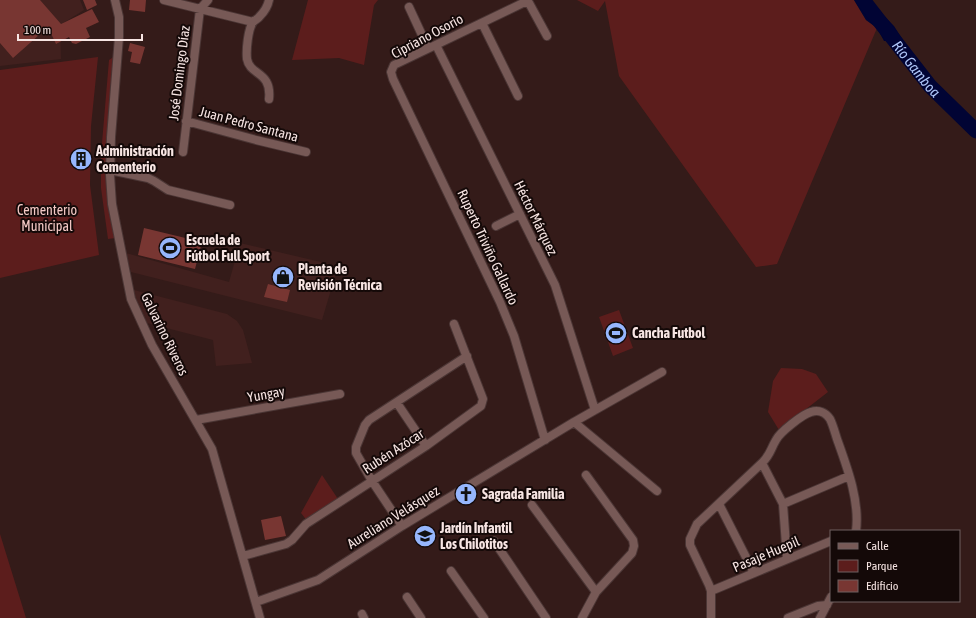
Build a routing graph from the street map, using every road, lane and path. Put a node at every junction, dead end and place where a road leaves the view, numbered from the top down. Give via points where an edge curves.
1 (116, 0) edge
2 (164, 0) edge
3 (208, 0) edge
4 (269, 0) edge
5 (409, 7) dead end
6 (200, 9) junction
7 (253, 22) junction
8 (482, 23) junction
9 (547, 36) dead end
10 (432, 46) junction
11 (391, 72) joint
12 (518, 96) dead end
13 (269, 99) dead end
14 (186, 121) junction
15 (183, 152) dead end
16 (306, 152) dead end
17 (110, 170) junction
18 (230, 206) dead end
19 (520, 214) junction
20 (496, 226) dead end
21 (454, 324) dead end
22 (467, 356) junction
23 (662, 372) dead end
24 (340, 394) dead end
25 (397, 402) junction
26 (595, 410) junction
27 (196, 420) junction
28 (574, 422) junction
29 (544, 440) junction
30 (426, 446) junction
31 (762, 463) junction
32 (586, 475) dead end
33 (849, 476) junction
34 (372, 481) junction
35 (657, 491) dead end
36 (532, 504) dead end
37 (719, 504) junction
38 (783, 504) junction
39 (402, 526) junction
40 (856, 530) edge
41 (494, 541) dead end
42 (830, 541) edge
43 (243, 556) junction
44 (787, 559) junction
45 (451, 571) dead end
46 (754, 573) junction
47 (711, 591) junction
48 (596, 592) junction
49 (407, 597) dead end
50 (830, 599) edge
51 (256, 602) junction
52 (827, 605) junction
53 (260, 618) edge
54 (421, 618) edge
55 (484, 618) edge
56 (546, 618) edge
57 (582, 618) edge
58 (711, 618) edge
59 (788, 618) edge
60 (820, 618) edge

1 - 17 street, Galvarino Riveros via 119,37
2 - 6 street
3 - 6 street, José Domingo Díaz
4 - 7 street via 260,17
5 - 10 street, Héctor Márquez
6 - 7 street
6 - 14 street, José Domingo Díaz
7 - 13 street via 247,46 247,59 268,82
8 - 9 street, Cipriano Osorio via 523,3 529,3
8 - 10 street, Cipriano Osorio
8 - 12 street
10 - 11 street, Cipriano Osorio via 394,65
10 - 19 street, Héctor Márquez
11 - 29 street, Ruperto Triviño Gallardo via 500,302 514,336
14 - 15 street, José Domingo Díaz
14 - 16 street, Juan Pedro Santana
17 - 18 street via 148,178 168,190
17 - 27 street, Galvarino Riveros via 112,204 131,299 152,344
19 - 20 street
19 - 26 street, Héctor Márquez via 555,285
21 - 22 street, Rubén Azócar
22 - 25 street
22 - 30 street, Rubén Azócar via 483,399 481,406
23 - 26 street, Aureliano Velásquez
24 - 27 street, Yungay
25 - 30 street
25 - 34 street via 369,420 364,426 356,448 356,453
26 - 28 street, Aureliano Velásquez
27 - 43 street, Galvarino Riveros via 212,449
28 - 29 street, Aureliano Velásquez
28 - 35 street
29 - 39 street, Aureliano Velásquez
30 - 34 street, Rubén Azócar
31 - 33 street via 779,436 804,416 818,411 830,419
31 - 37 street
31 - 38 street
32 - 48 street via 634,543 632,553
33 - 38 street
33 - 40 street via 856,511
34 - 39 street
34 - 43 street, Rubén Azócar via 306,524 286,544
36 - 48 street
37 - 46 street
37 - 47 street via 697,524 690,539 690,545
38 - 44 street
39 - 51 street, Aureliano Velásquez via 318,580
41 - 56 street
42 - 44 street, Pasaje Huepil
43 - 51 street, Galvarino Riveros
44 - 46 street, Pasaje Huepil
45 - 55 street
46 - 47 street, Pasaje Huepil
47 - 58 street
48 - 57 street
49 - 54 street
50 - 52 street
51 - 53 street, Galvarino Riveros
52 - 59 street
52 - 60 street

